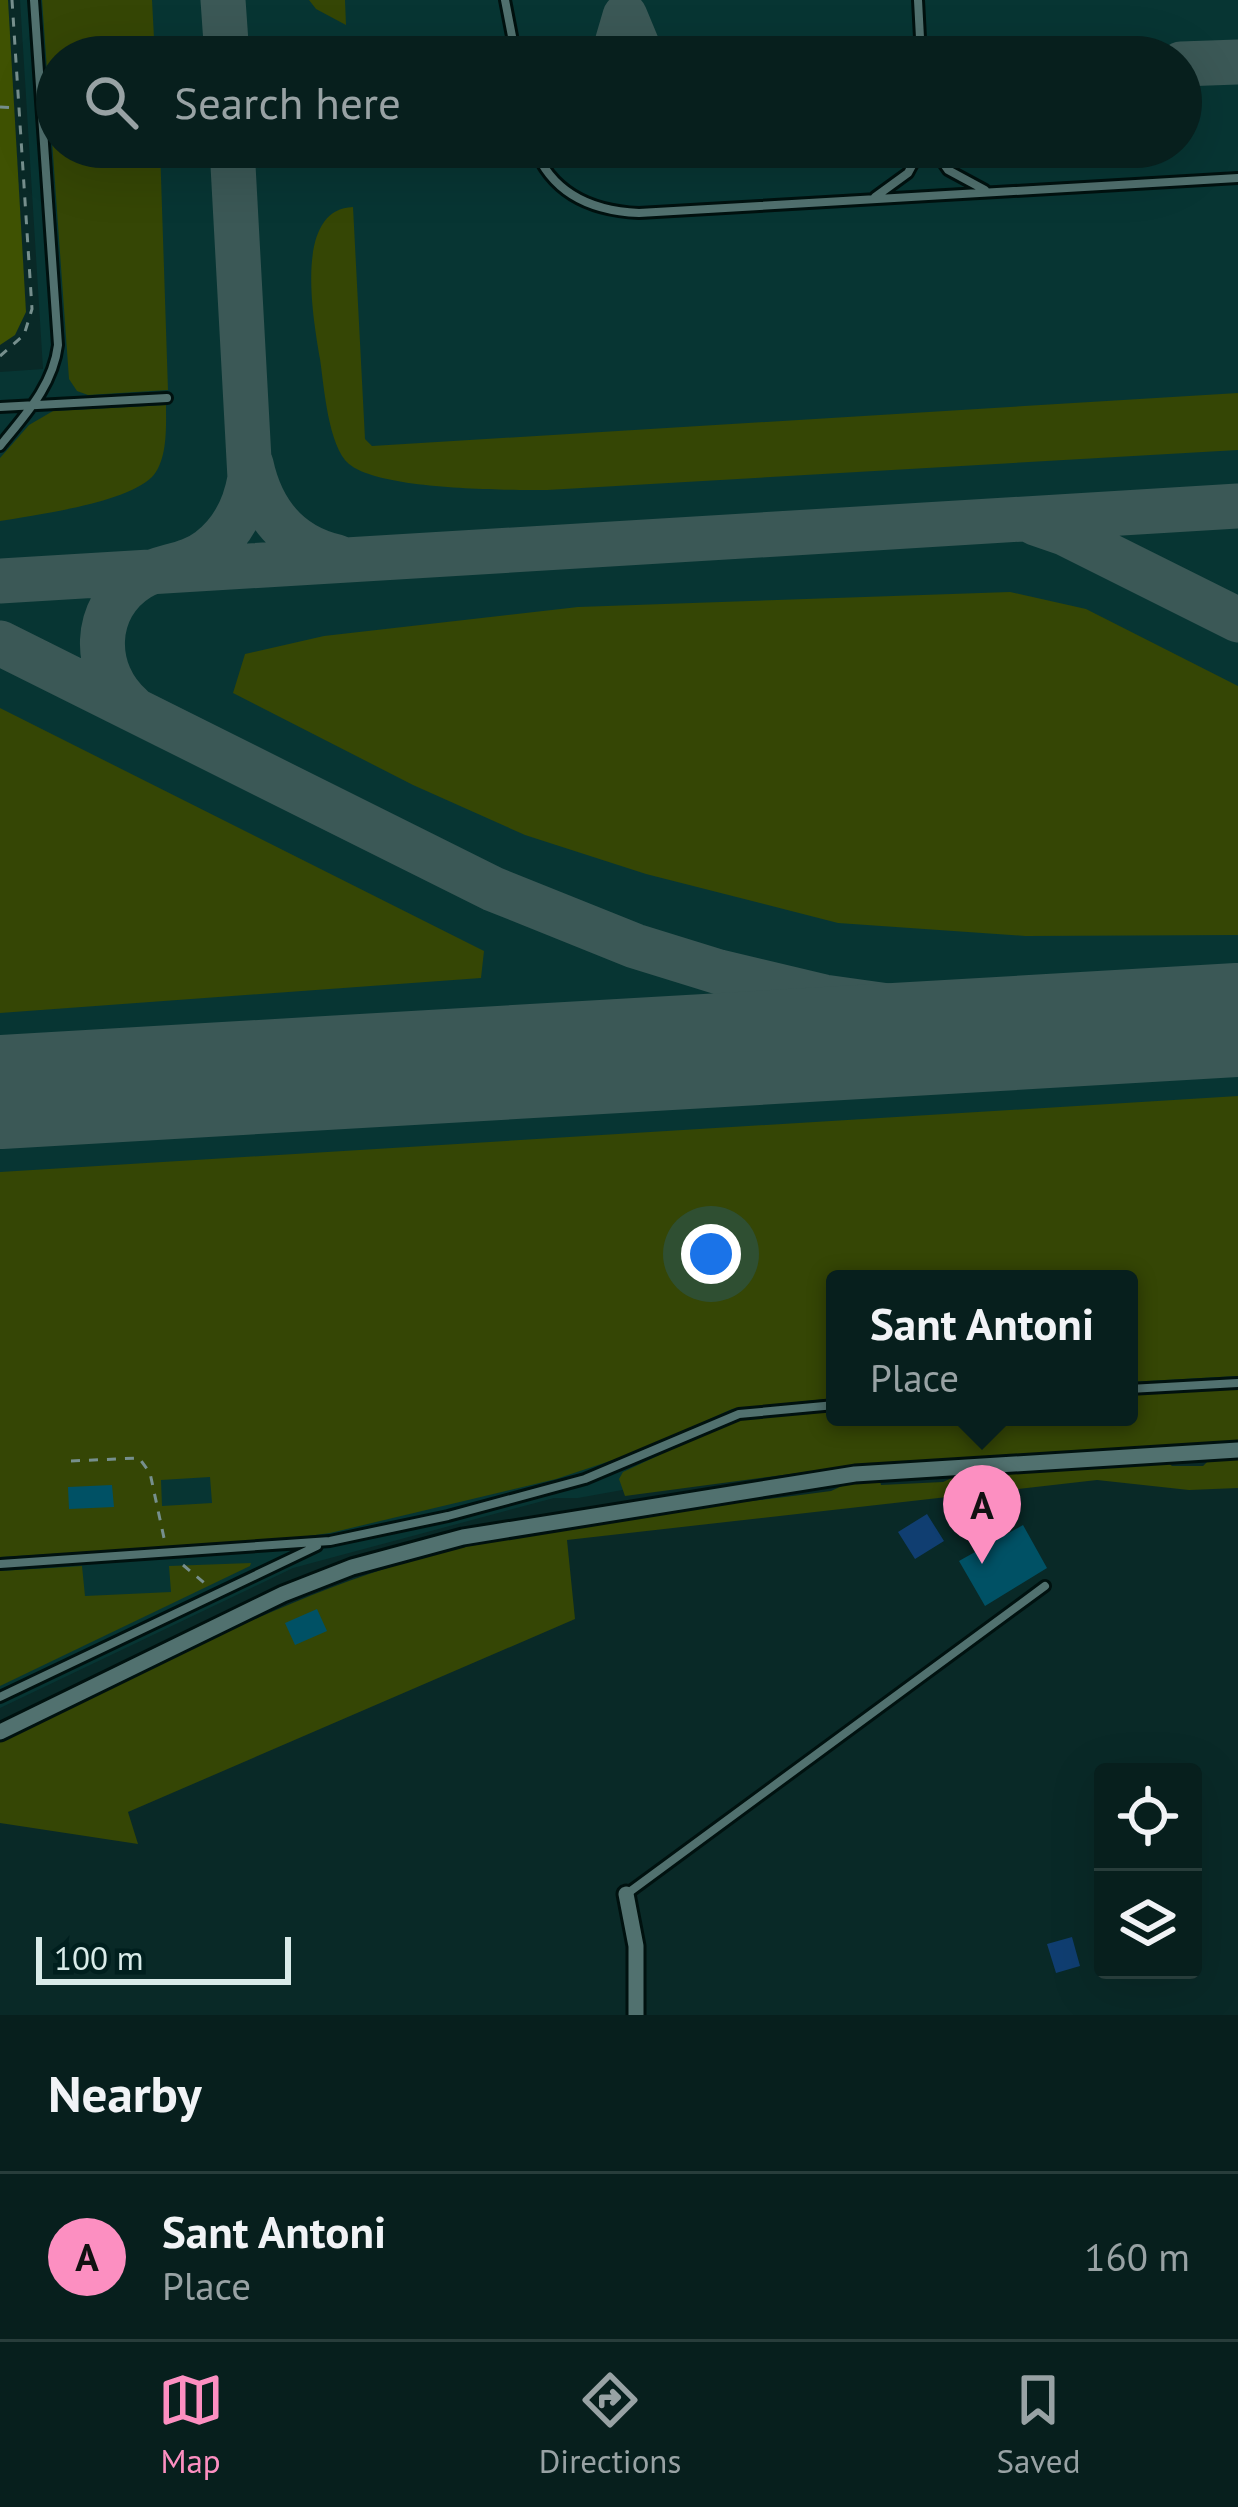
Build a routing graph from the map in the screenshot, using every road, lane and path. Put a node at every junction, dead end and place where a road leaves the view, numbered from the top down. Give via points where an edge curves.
1 (12, 0) edge
2 (34, 0) edge
3 (505, 0) edge
4 (918, 0) edge
5 (37, 36) edge
6 (512, 36) edge
7 (920, 36) edge
8 (0, 107) edge
9 (18, 108) junction
10 (46, 168) edge
11 (544, 168) edge
12 (908, 168) edge
13 (949, 168) edge
14 (1238, 178) edge
15 (997, 193) junction
16 (866, 200) junction
17 (0, 356) edge
18 (167, 398) dead end
19 (32, 405) junction
20 (0, 407) edge
21 (0, 446) edge
22 (1238, 1383) edge
23 (1138, 1389) edge
24 (826, 1406) edge
25 (1238, 1450) edge
26 (70, 1461) dead end
27 (330, 1541) junction
28 (173, 1553) junction
29 (0, 1564) edge
30 (1046, 1586) dead end
31 (217, 1593) junction
32 (0, 1696) edge
33 (0, 1732) edge
34 (626, 1894) joint
35 (636, 2015) edge

1 - 9 path
2 - 5 lane
3 - 6 lane
4 - 7 lane
8 - 9 path
9 - 17 path via 32,316
10 - 19 lane via 58,345 52,375
11 - 16 lane via 583,202 610,211
12 - 16 lane
13 - 15 lane
14 - 15 lane
15 - 16 lane
18 - 19 lane
19 - 20 lane
19 - 21 lane
22 - 23 lane
24 - 27 lane via 739,1414 565,1485
25 - 33 street via 855,1474 463,1537 283,1594
26 - 28 path via 140,1458
27 - 28 lane
27 - 31 lane
28 - 29 lane
28 - 31 path
30 - 34 lane
31 - 32 lane
34 - 35 street

